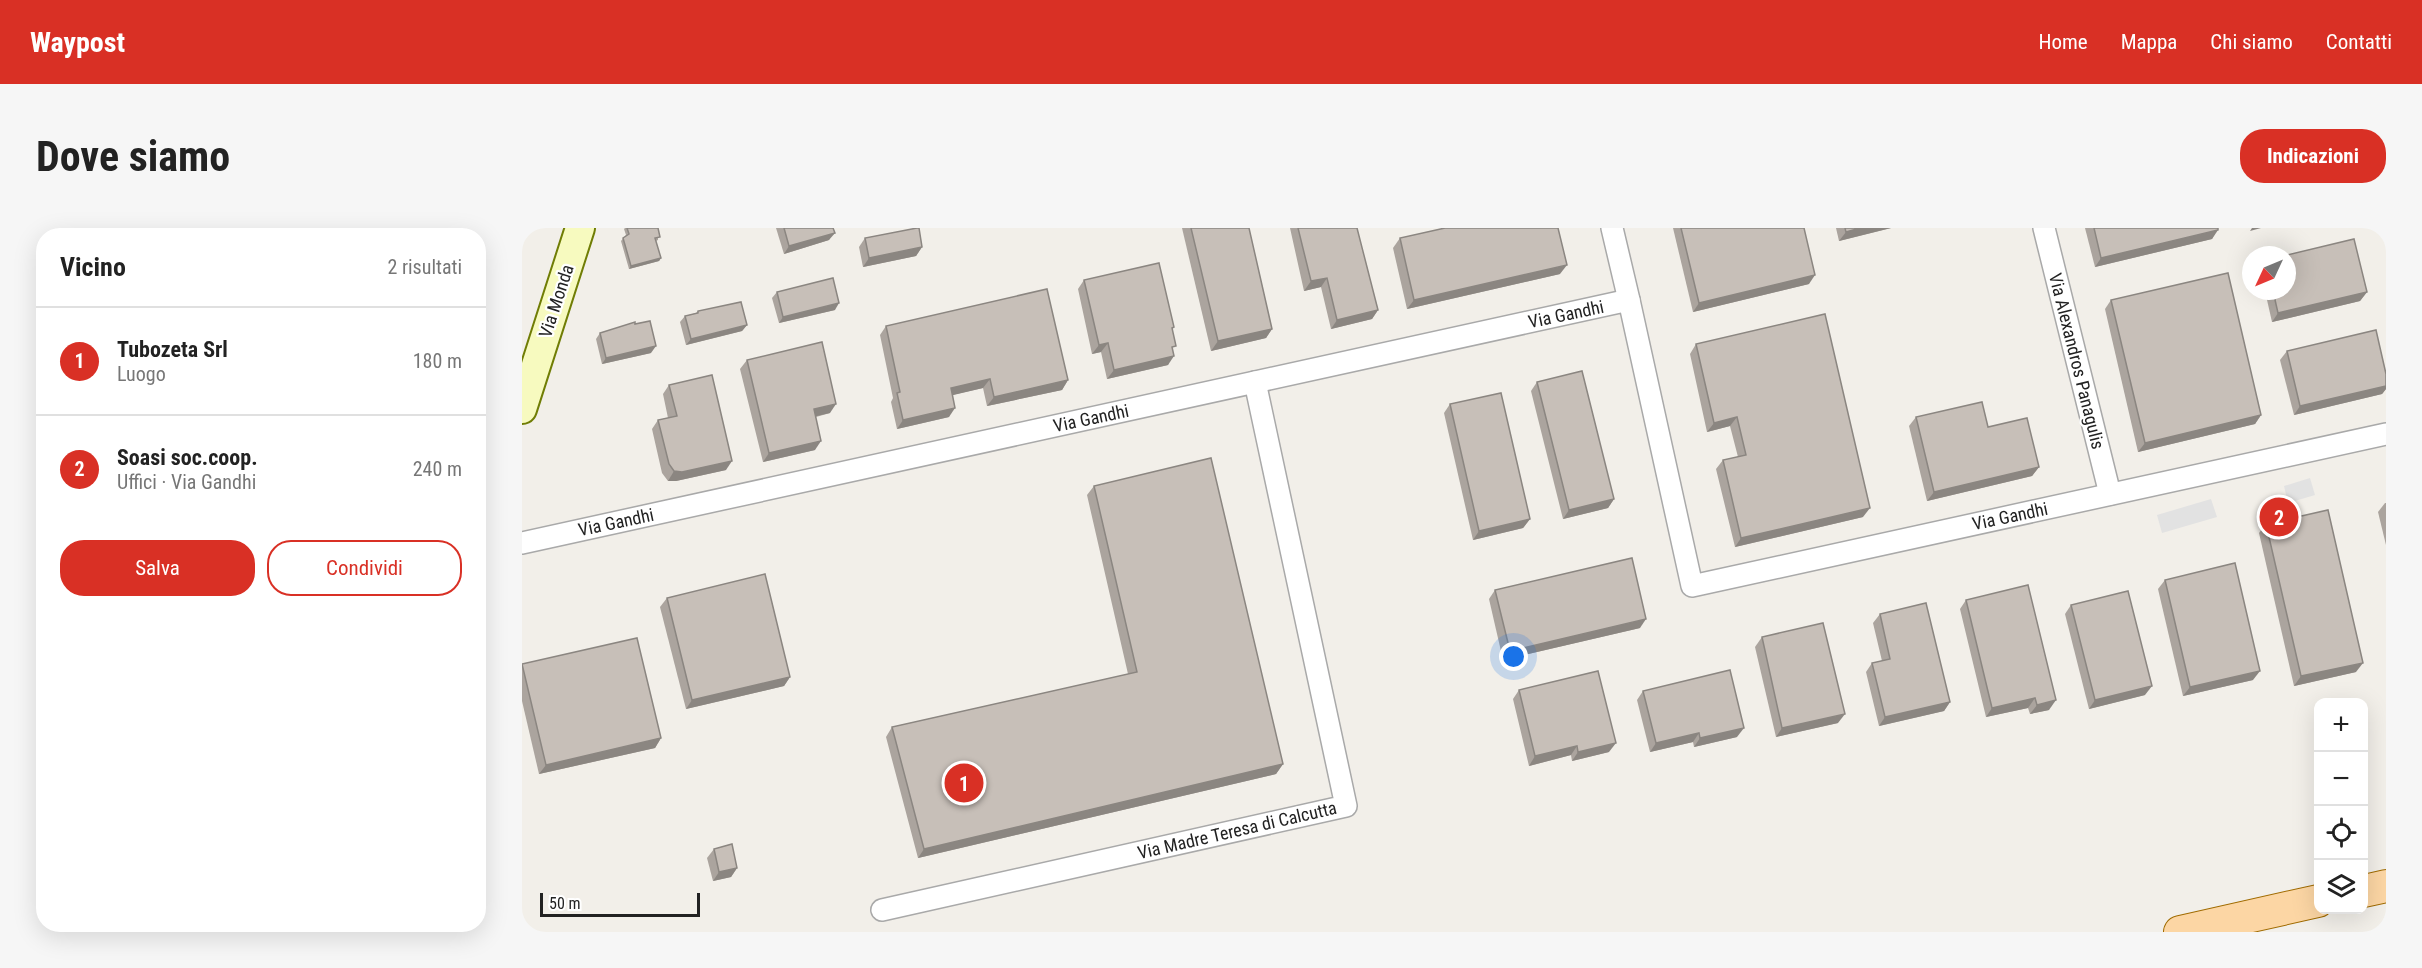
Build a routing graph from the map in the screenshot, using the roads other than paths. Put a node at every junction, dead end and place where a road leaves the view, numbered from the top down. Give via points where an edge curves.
1 (580, 228) edge
2 (1612, 228) edge
3 (2044, 228) edge
4 (1629, 300) junction
5 (1255, 382) junction
6 (522, 409) edge
7 (2386, 434) edge
8 (2110, 494) junction
9 (522, 543) edge
10 (2386, 886) edge
11 (2368, 890) edge
12 (2314, 902) edge
13 (882, 910) dead end
14 (2180, 932) edge

1 - 6 main road, Via Monda
2 - 4 street
3 - 8 street, Via Alexandros Panagulis
4 - 5 street, Via Gandhi
4 - 8 street, Via Gandhi via 1692,586
5 - 9 street, Via Gandhi
5 - 13 street, Via Madre Teresa di Calcutta via 1346,806
7 - 8 street, Via Gandhi
10 - 11 main road
12 - 14 main road

